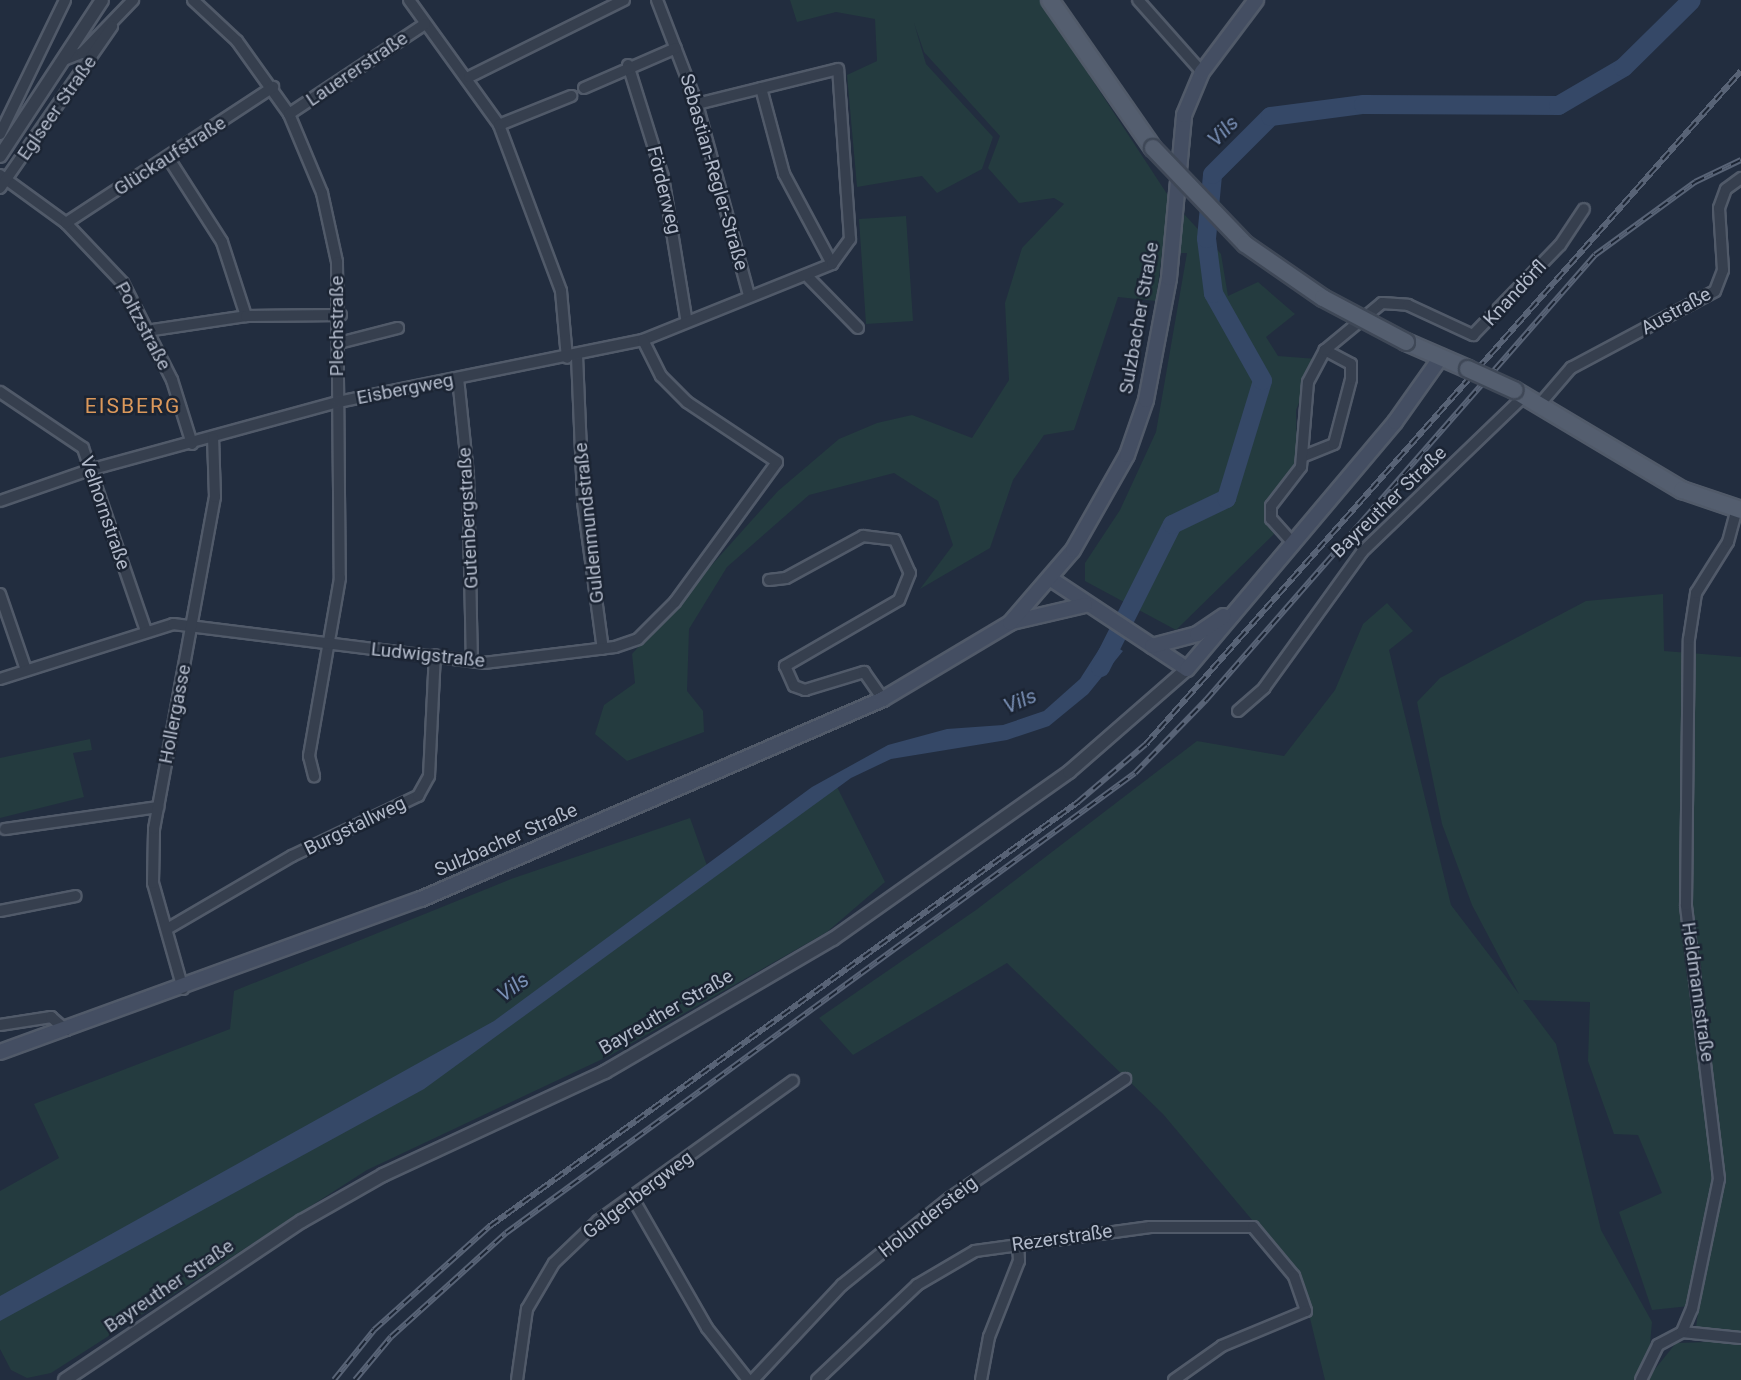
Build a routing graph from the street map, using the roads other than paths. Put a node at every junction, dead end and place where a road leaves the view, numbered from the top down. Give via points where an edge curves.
1 (65, 0) edge
2 (102, 0) edge
3 (133, 0) edge
4 (193, 0) edge
5 (410, 0) edge
6 (624, 0) edge
7 (657, 0) edge
8 (1050, 0) edge
9 (1138, 0) edge
10 (1256, 0) edge
11 (425, 24) junction
12 (112, 26) junction
13 (676, 48) junction
14 (66, 59) junction
15 (628, 65) junction
16 (1202, 72) junction
17 (469, 77) junction
18 (272, 87) junction
19 (584, 88) dead end
20 (761, 88) junction
21 (571, 96) dead end
22 (697, 104) junction
23 (289, 114) junction
24 (499, 125) junction
25 (0, 134) edge
26 (0, 156) edge
27 (169, 159) junction
28 (1741, 178) edge
29 (2, 181) edge
30 (1584, 209) dead end
31 (66, 223) junction
32 (832, 264) junction
33 (809, 278) junction
34 (749, 296) junction
35 (341, 315) junction
36 (246, 316) junction
37 (686, 318) junction
38 (398, 328) dead end
39 (858, 328) dead end
40 (146, 331) junction
41 (643, 340) junction
42 (339, 343) junction
43 (1325, 350) junction
44 (572, 357) junction
45 (1441, 357) junction
46 (458, 378) junction
47 (1519, 393) junction
48 (3, 394) edge
49 (338, 402) junction
50 (1540, 404) junction
51 (0, 407) edge
52 (213, 438) junction
53 (192, 444) junction
54 (1304, 456) junction
55 (89, 470) junction
56 (0, 502) edge
57 (1739, 509) edge
58 (1292, 542) junction
59 (769, 579) dead end
60 (1052, 579) junction
61 (0, 594) edge
62 (1065, 598) junction
63 (1237, 608) junction
64 (1010, 623) junction
65 (191, 628) junction
66 (146, 631) junction
67 (328, 644) junction
68 (1152, 646) junction
69 (603, 649) junction
70 (435, 655) junction
71 (471, 658) junction
72 (1187, 669) junction
73 (26, 670) junction
74 (0, 679) edge
75 (883, 699) junction
76 (1238, 711) dead end
77 (314, 776) dead end
78 (158, 807) junction
79 (5, 829) dead end
80 (76, 896) dead end
81 (0, 911) edge
82 (167, 929) junction
83 (183, 989) junction
84 (0, 1025) edge
85 (66, 1030) junction
86 (0, 1052) edge
87 (1125, 1079) dead end
88 (793, 1081) dead end
89 (632, 1197) junction
90 (1018, 1244) junction
91 (1682, 1332) junction
92 (1741, 1338) edge
93 (65, 1380) edge
94 (517, 1380) edge
95 (751, 1380) edge
96 (817, 1380) edge
97 (981, 1380) edge
98 (1174, 1380) edge
99 (1641, 1380) edge

1 - 25 street
2 - 14 street, Eglseer Straße
3 - 12 street, Eglseer Straße
4 - 18 street, Plechstraße
5 - 11 street, Guldenmundstraße
6 - 17 street
7 - 13 street, Sebastian-Regler-Straße
8 - 45 main road, bridge via 1153,148 1245,244 1323,299
9 - 16 street
10 - 16 main road, Sulzbacher Straße
11 - 17 street, Guldenmundstraße
11 - 23 street, Lauererstraße
12 - 14 street, Eglseer Straße
12 - 29 street, Eglseer Straße
13 - 15 street, Sebastian-Regler-Straße
13 - 22 street, Sebastian-Regler-Straße
14 - 26 street, Eglseer Straße
15 - 19 street, Sebastian-Regler-Straße
15 - 37 street, Förderweg via 663,177
16 - 60 main road, Sulzbacher Straße via 1184,115 1169,278 1146,400 1101,506
17 - 24 street, Guldenmundstraße
18 - 23 street, Plechstraße
18 - 27 street, Glückaufstraße
20 - 22 street
20 - 32 street via 784,174
20 - 32 street, Eisbergweg via 838,69 850,239
21 - 24 street
22 - 34 street, Sebastian-Regler-Straße
23 - 35 street, Plechstraße via 322,194
24 - 44 street, Guldenmundstraße via 561,291
27 - 31 street, Glückaufstraße
27 - 36 street via 222,242
28 - 50 street, Austraße via 1726,190 1719,208 1723,270 1715,291 1571,368
29 - 31 street, Poltzstraße
30 - 43 street, Knandörfl via 1560,245 1473,335 1408,305 1382,303
31 - 40 street, Poltzstraße via 123,283
32 - 33 street, Eisbergweg
33 - 34 street, Eisbergweg
33 - 39 street
34 - 37 street, Eisbergweg
35 - 36 street
35 - 42 street, Plechstraße
36 - 40 street
37 - 41 street, Eisbergweg
38 - 42 street
40 - 53 street, Poltzstraße via 172,380
41 - 44 street, Eisbergweg
41 - 69 street, Ludwigstraße via 661,376 687,402 777,463 675,602 638,639
42 - 49 street, Plechstraße
43 - 54 street, Knandörfl via 1308,382
43 - 54 street via 1351,363 1351,379 1334,444
44 - 46 street, Eisbergweg
44 - 69 street, Guldenmundstraße via 583,502
45 - 47 main road, bridge
45 - 58 main road, Bayreuther Straße
46 - 49 street, Eisbergweg
46 - 71 street, Gutenbergstraße via 469,488
47 - 50 main road
47 - 76 street, Bayreuther Straße via 1362,552 1264,688
48 - 51 street
48 - 55 street, Velhornstraße via 83,449
49 - 52 street, Eisbergweg
49 - 67 street, Plechstraße via 340,578
50 - 57 main road via 1682,490
52 - 53 street, Eisbergweg
52 - 65 street, Hollergasse via 218,474
53 - 55 street, Eisbergweg
54 - 58 street via 1271,506 1271,519
55 - 56 street, Eisbergweg
55 - 66 street, Velhornstraße
57 - 91 street, Heldmannstraße via 1690,617 1686,905 1718,1179
58 - 63 main road, Bayreuther Straße
59 - 75 street via 786,578 863,536 895,540 910,573 899,600 785,666 794,686 805,691 864,672
60 - 62 main road
60 - 64 main road, Sulzbacher Straße
61 - 73 street
62 - 64 main road, Sulzbacher Straße
62 - 68 main road via 1085,605
63 - 68 main road, Bayreuther Straße via 1197,634
63 - 72 main road, Bayreuther Straße
64 - 75 main road, Sulzbacher Straße
65 - 66 street, Ludwigstraße via 173,624
65 - 67 street, Ludwigstraße
65 - 78 street, Hollergasse
66 - 73 street, Ludwigstraße
67 - 70 street, Ludwigstraße
67 - 77 street, Plechstraße via 309,756
68 - 72 main road
69 - 71 street, Ludwigstraße via 484,663
70 - 71 street, Ludwigstraße
70 - 82 street, Burgstallweg via 429,776 418,796 292,856
72 - 93 street, Bayreuther Straße via 1069,772 833,939 605,1072 383,1175 314,1214
73 - 74 street, Ludwigstraße
75 - 83 main road, Sulzbacher Straße via 421,899
78 - 79 street
78 - 82 street, Hollergasse via 153,883
80 - 81 street
82 - 83 street, Hollergasse
83 - 85 main road, Sulzbacher Straße
84 - 85 street via 51,1017
85 - 86 main road, Sulzbacher Straße
87 - 95 street, Holundersteig via 928,1215 842,1284
88 - 89 street, Galgenbergweg
89 - 94 street, Galgenbergweg via 562,1254 535,1288
89 - 95 street, Holundersteig via 707,1328
90 - 96 street, Rezerstraße via 975,1251 918,1285
90 - 97 street via 1019,1261 989,1337
90 - 98 street, Rezerstraße via 1150,1227 1253,1227 1294,1276 1306,1311 1222,1346
91 - 92 street
91 - 99 street via 1658,1345

